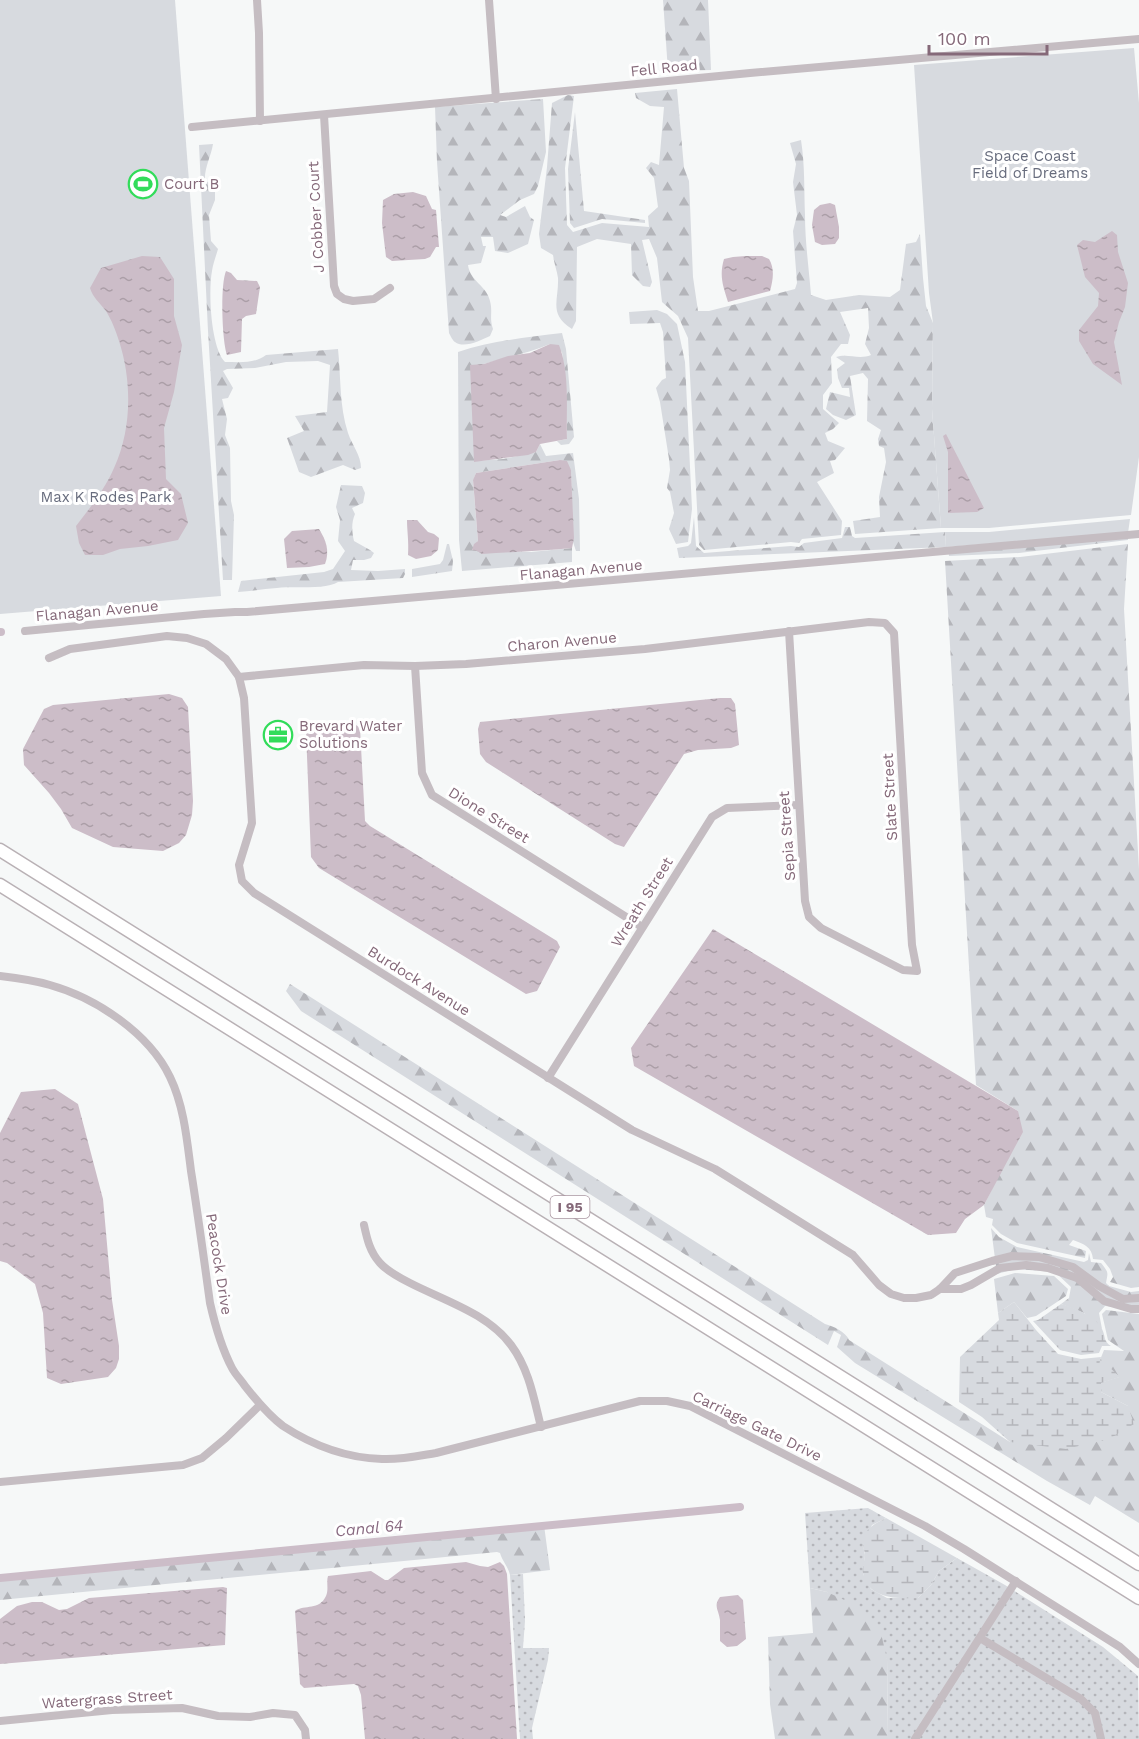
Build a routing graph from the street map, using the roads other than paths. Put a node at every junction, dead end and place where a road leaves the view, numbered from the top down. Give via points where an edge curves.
1 (257, 0) edge
2 (489, 0) edge
3 (1139, 39) edge
4 (496, 99) junction
5 (324, 115) junction
6 (260, 121) junction
7 (192, 127) dead end
8 (390, 288) dead end
9 (1139, 534) edge
10 (885, 624) joint
11 (25, 631) dead end
12 (789, 631) junction
13 (49, 658) dead end
14 (415, 666) junction
15 (239, 677) junction
16 (798, 805) junction
17 (0, 850) edge
18 (0, 885) edge
19 (642, 927) junction
20 (917, 971) joint
21 (0, 976) edge
22 (548, 1078) junction
23 (364, 1226) dead end
24 (992, 1261) junction
25 (1038, 1262) junction
26 (966, 1269) junction
27 (998, 1270) junction
28 (971, 1285) junction
29 (940, 1289) junction
30 (1096, 1289) junction
31 (1139, 1298) edge
32 (1139, 1309) edge
33 (260, 1405) junction
34 (541, 1427) junction
35 (0, 1482) edge
36 (1139, 1564) edge
37 (1016, 1581) junction
38 (1139, 1598) edge
39 (980, 1638) junction
40 (1139, 1664) edge
41 (0, 1721) edge
42 (306, 1739) edge
43 (915, 1739) edge
44 (1101, 1739) edge

1 - 6 street
2 - 4 street
3 - 4 street, Fell Road
4 - 5 street, Fell Road
5 - 6 street, Fell Road
5 - 8 street, J Cobber Court via 334,286 344,299 353,301 374,299
6 - 7 street, Fell Road
9 - 11 street, Flanagan Avenue
10 - 12 street, Charon Avenue via 868,622
10 - 20 street, Slate Street via 894,633 912,945
12 - 14 street, Charon Avenue via 645,649
12 - 16 street, Sepia Street
13 - 15 street, Burdock Avenue via 69,648 167,636 187,638 206,644 226,659
14 - 15 street, Charon Avenue via 364,665
14 - 19 street, Dione Street via 422,773 432,795
15 - 22 street, Burdock Avenue via 244,698 252,823 238,865 242,881 254,893
16 - 19 street, Wreath Street via 727,808 712,818
16 - 20 street, Sepia Street via 809,917 821,928 893,965
17 - 36 highway, I 95
18 - 38 highway, I 95
19 - 22 street, Wreath Street
21 - 33 street, Peacock Drive via 52,986 90,1001 124,1022 144,1041 171,1078 185,1128 215,1326 233,1370
22 - 29 street, Burdock Avenue via 632,1130 715,1169 853,1255 891,1294 916,1299
23 - 34 street via 371,1252 396,1276 498,1330 528,1374
24 - 25 street, Burdock Avenue via 1012,1256
24 - 26 street, Burdock Avenue
24 - 27 street
25 - 27 street, Burdock Avenue
25 - 30 street, Burdock Avenue via 1073,1267
26 - 28 street
26 - 29 street, Burdock Avenue via 955,1273
27 - 28 street, Burdock Avenue
28 - 29 street, Burdock Avenue
30 - 31 street, Burdock Avenue via 1123,1299
30 - 32 street, Burdock Avenue via 1104,1301
33 - 34 street, Carriage Gate Drive via 283,1425 324,1447 383,1460 436,1453
33 - 35 street via 202,1458 183,1465
34 - 37 street, Carriage Gate Drive via 640,1401 690,1406 925,1526
37 - 39 street
37 - 40 street, Carriage Gate Drive via 1120,1647
39 - 43 street
39 - 44 street via 1081,1699 1095,1713
41 - 42 street, Watergrass Street via 171,1708 218,1716 273,1713 295,1715

